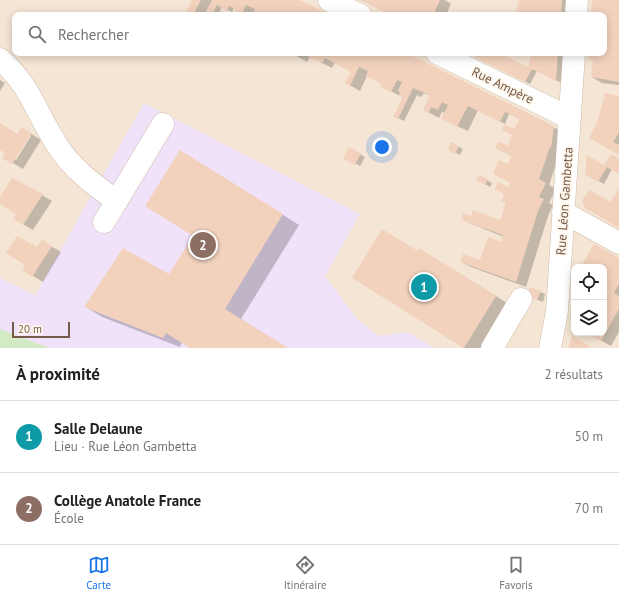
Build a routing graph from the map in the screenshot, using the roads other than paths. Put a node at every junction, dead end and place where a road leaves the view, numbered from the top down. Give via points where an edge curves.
1 (329, 0) edge
2 (577, 0) edge
3 (354, 12) edge
4 (576, 12) edge
5 (443, 56) edge
6 (574, 56) edge
7 (0, 59) edge
8 (570, 118) junction
9 (163, 124) dead end
10 (117, 202) junction
11 (563, 212) junction
12 (104, 222) dead end
13 (619, 243) edge
14 (521, 299) dead end
15 (492, 348) edge
16 (550, 348) edge

1 - 3 street
2 - 4 street
5 - 8 street, Rue Ampère
6 - 8 street, Rue Léon Gambetta
7 - 10 street via 26,88 57,146 68,160 90,182
8 - 11 street, Rue Léon Gambetta
9 - 10 street
10 - 12 street
11 - 13 street
11 - 16 street, Rue Léon Gambetta via 557,311
14 - 15 street

